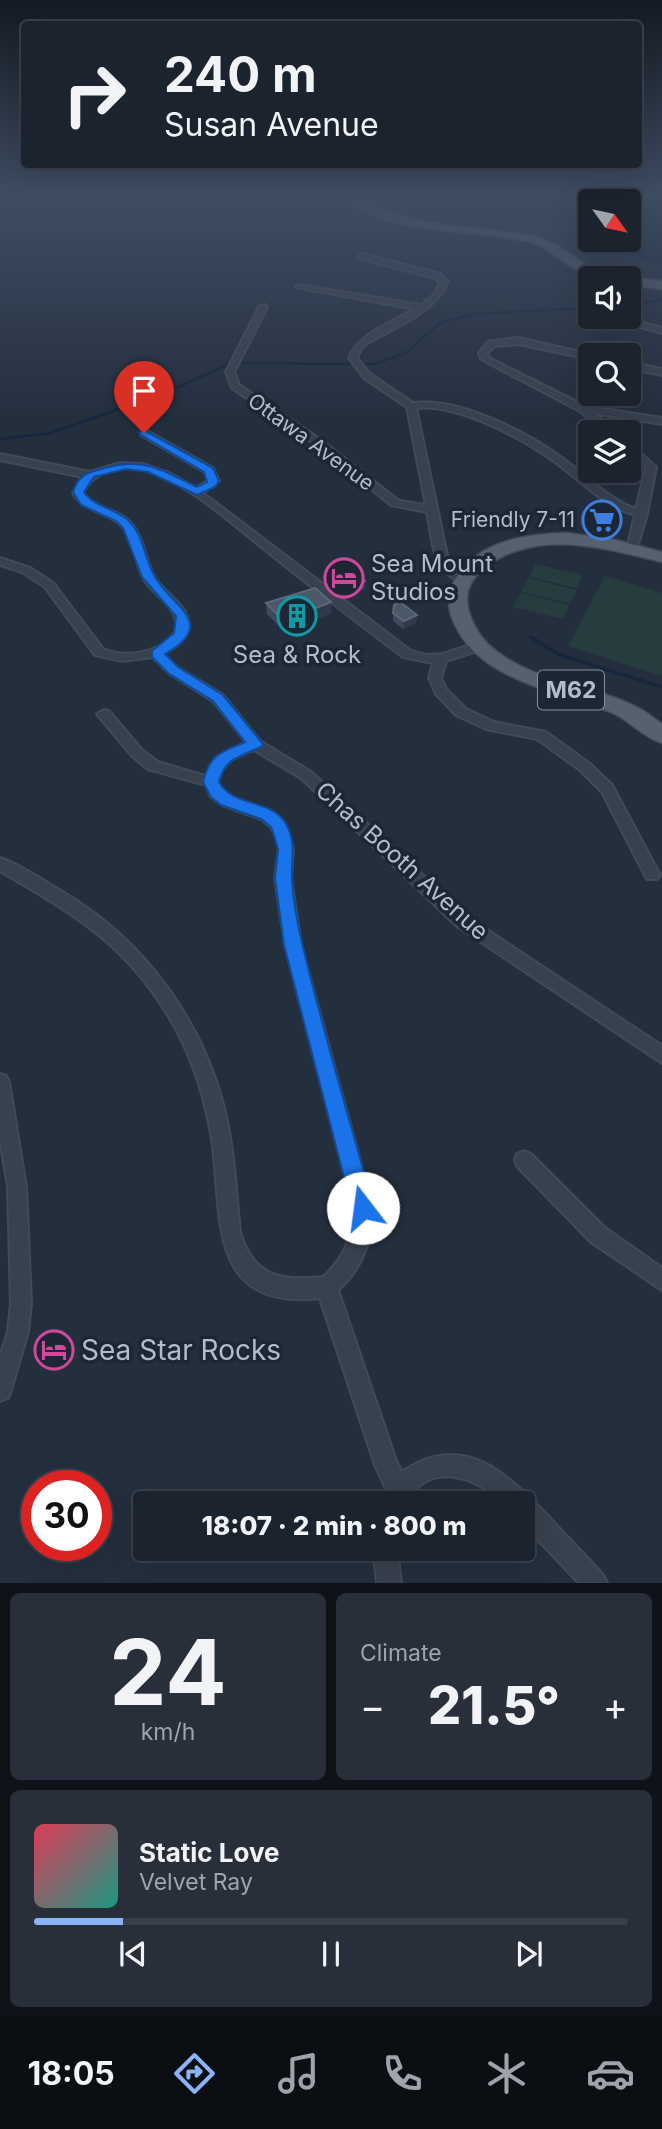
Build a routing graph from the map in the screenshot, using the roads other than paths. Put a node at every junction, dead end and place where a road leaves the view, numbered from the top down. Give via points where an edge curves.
1 (408, 269) edge
2 (641, 283) edge
3 (662, 285) edge
4 (300, 287) dead end
5 (263, 307) dead end
6 (423, 308) junction
7 (641, 325) edge
8 (662, 331) edge
9 (578, 354) edge
10 (641, 368) edge
11 (662, 372) edge
12 (411, 406) junction
13 (583, 409) junction
14 (596, 420) edge
15 (662, 421) edge
16 (144, 433) dead end
17 (0, 457) edge
18 (641, 459) edge
19 (90, 475) junction
20 (197, 492) junction
21 (432, 509) junction
22 (642, 514) junction
23 (632, 549) junction
24 (662, 557) edge
25 (0, 561) edge
26 (463, 579) junction
27 (479, 646) junction
28 (157, 654) junction
29 (440, 661) junction
30 (104, 714) dead end
31 (662, 736) edge
32 (255, 744) junction
33 (211, 782) junction
34 (0, 864) edge
35 (652, 875) dead end
36 (662, 1055) edge
37 (0, 1082) edge
38 (524, 1160) dead end
39 (662, 1280) edge
40 (327, 1287) junction
41 (0, 1389) edge
42 (395, 1491) edge
43 (402, 1491) edge
44 (505, 1491) edge
45 (535, 1519) edge
46 (386, 1561) edge
47 (389, 1583) edge
48 (595, 1583) edge

1 - 6 street via 444,282
2 - 3 main road
4 - 6 street
5 - 21 street, Ottawa Avenue via 232,367 235,386 318,442 395,503
6 - 12 street via 365,341 354,355 363,373
7 - 8 street
9 - 13 street via 506,341 491,344 483,354 495,365
10 - 11 street
12 - 21 street
12 - 22 street via 433,403 462,411 544,450 609,501
13 - 14 street
13 - 15 street
16 - 20 street via 209,470 214,481
17 - 19 street
18 - 22 street via 650,467
19 - 20 street via 117,466 141,466
19 - 28 street via 79,488 80,498 127,526 148,577 182,615 181,635
20 - 29 street via 407,654
21 - 26 street via 446,570
22 - 23 street
23 - 24 main road
23 - 26 main road via 577,539 526,542 489,556
25 - 28 street via 26,570 48,585 99,652 125,657
26 - 27 main road, M62 via 458,592 459,615
27 - 29 street
27 - 31 main road, M62 via 521,673 626,710
28 - 32 street, Chas Booth Avenue via 173,670 218,698
29 - 35 street via 435,678 461,712 491,726 541,735 600,782 622,814
30 - 33 street via 153,766
32 - 33 street via 223,758 215,766
32 - 36 street, Chas Booth Avenue via 306,775 463,922
33 - 40 street via 227,801 266,815 277,824 286,849 283,878 293,945 363,1208 363,1226 352,1262
34 - 40 street via 67,903 116,939 170,1005 197,1054 216,1110 230,1231 243,1266 256,1277 289,1290
37 - 41 street via 16,1187 21,1303 18,1332
38 - 39 street via 598,1235
40 - 42 street
43 - 44 street via 417,1473 438,1466 461,1466 486,1475
45 - 48 street
46 - 47 street

